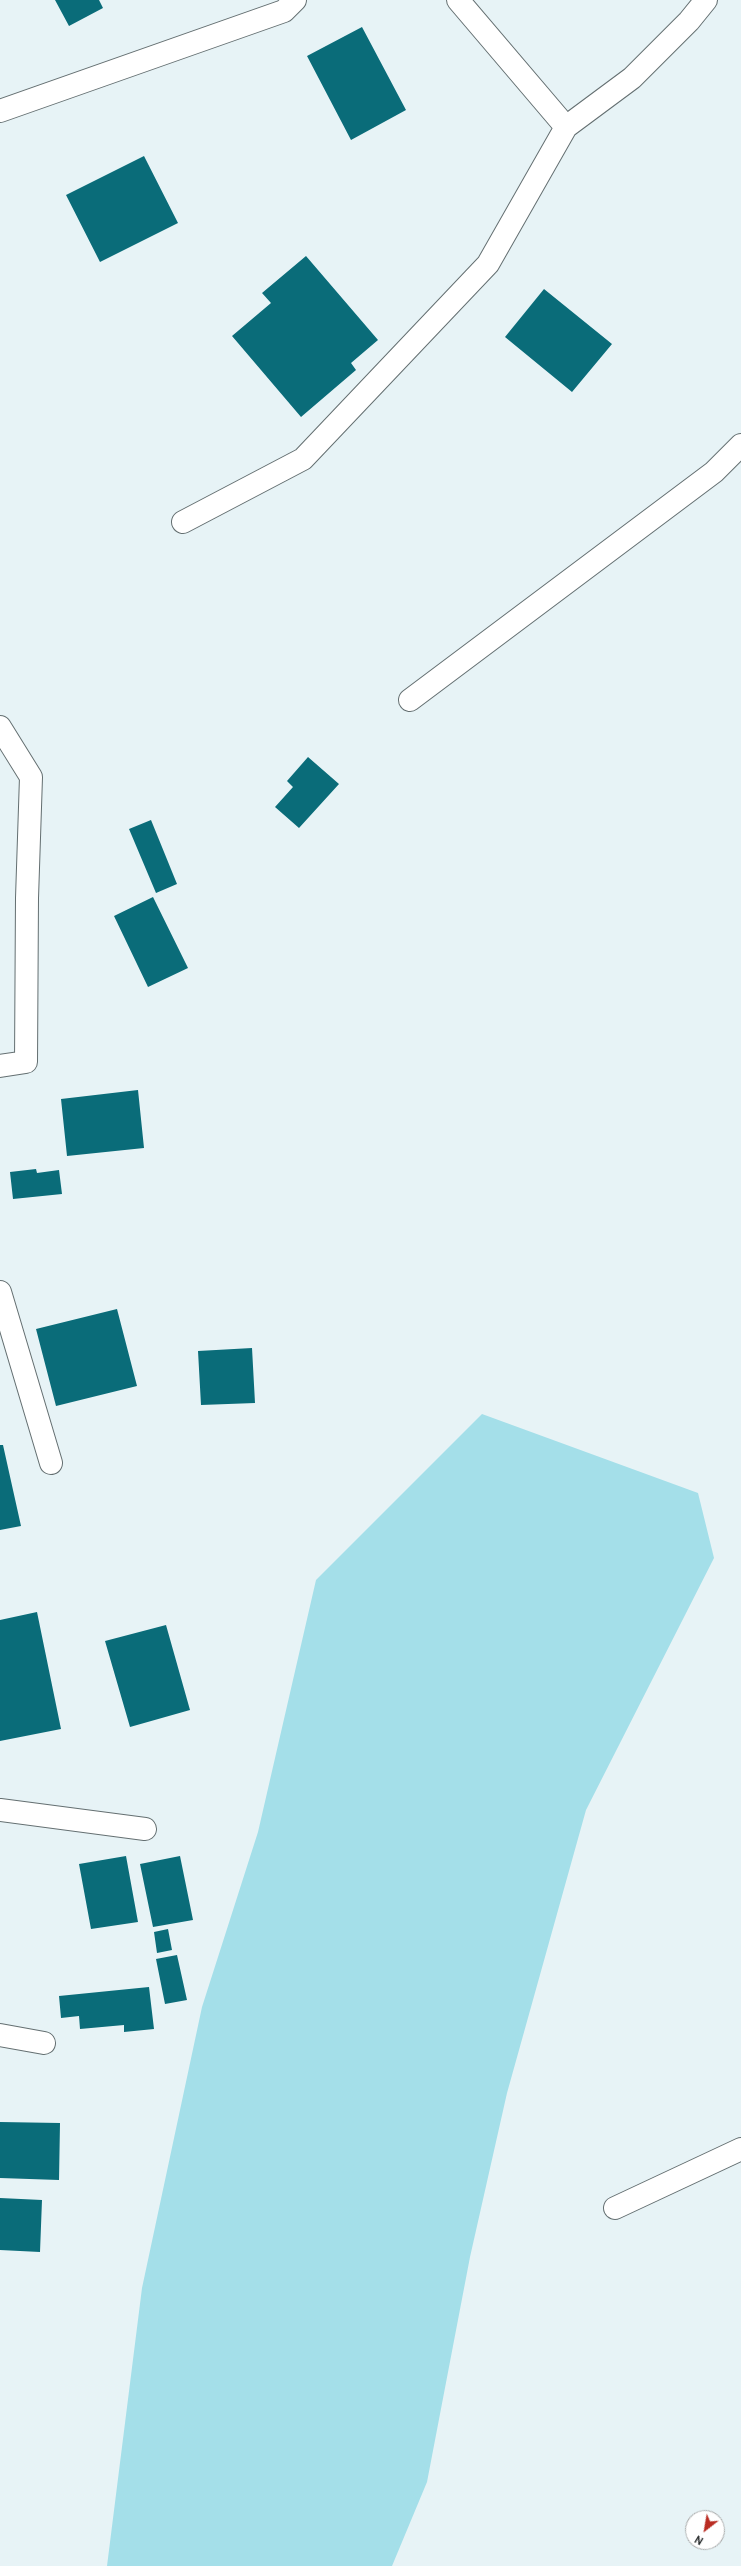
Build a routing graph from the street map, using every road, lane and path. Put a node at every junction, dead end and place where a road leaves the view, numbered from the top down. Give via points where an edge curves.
1 (458, 0) edge
2 (706, 0) edge
3 (286, 4) edge
4 (0, 111) edge
5 (566, 127) junction
6 (741, 445) edge
7 (183, 522) dead end
8 (410, 700) dead end
9 (0, 727) edge
10 (0, 1066) edge
11 (0, 1292) edge
12 (52, 1463) dead end
13 (0, 1810) edge
14 (145, 1829) dead end
15 (0, 2035) edge
16 (44, 2043) dead end
17 (741, 2149) edge
18 (615, 2208) dead end

1 - 5 street
2 - 5 street via 689,21 632,78
3 - 4 street
5 - 7 street via 488,264 303,459
6 - 8 street via 714,472
9 - 10 street via 31,777 26,1062
11 - 12 street
13 - 14 street
15 - 16 street
17 - 18 street

